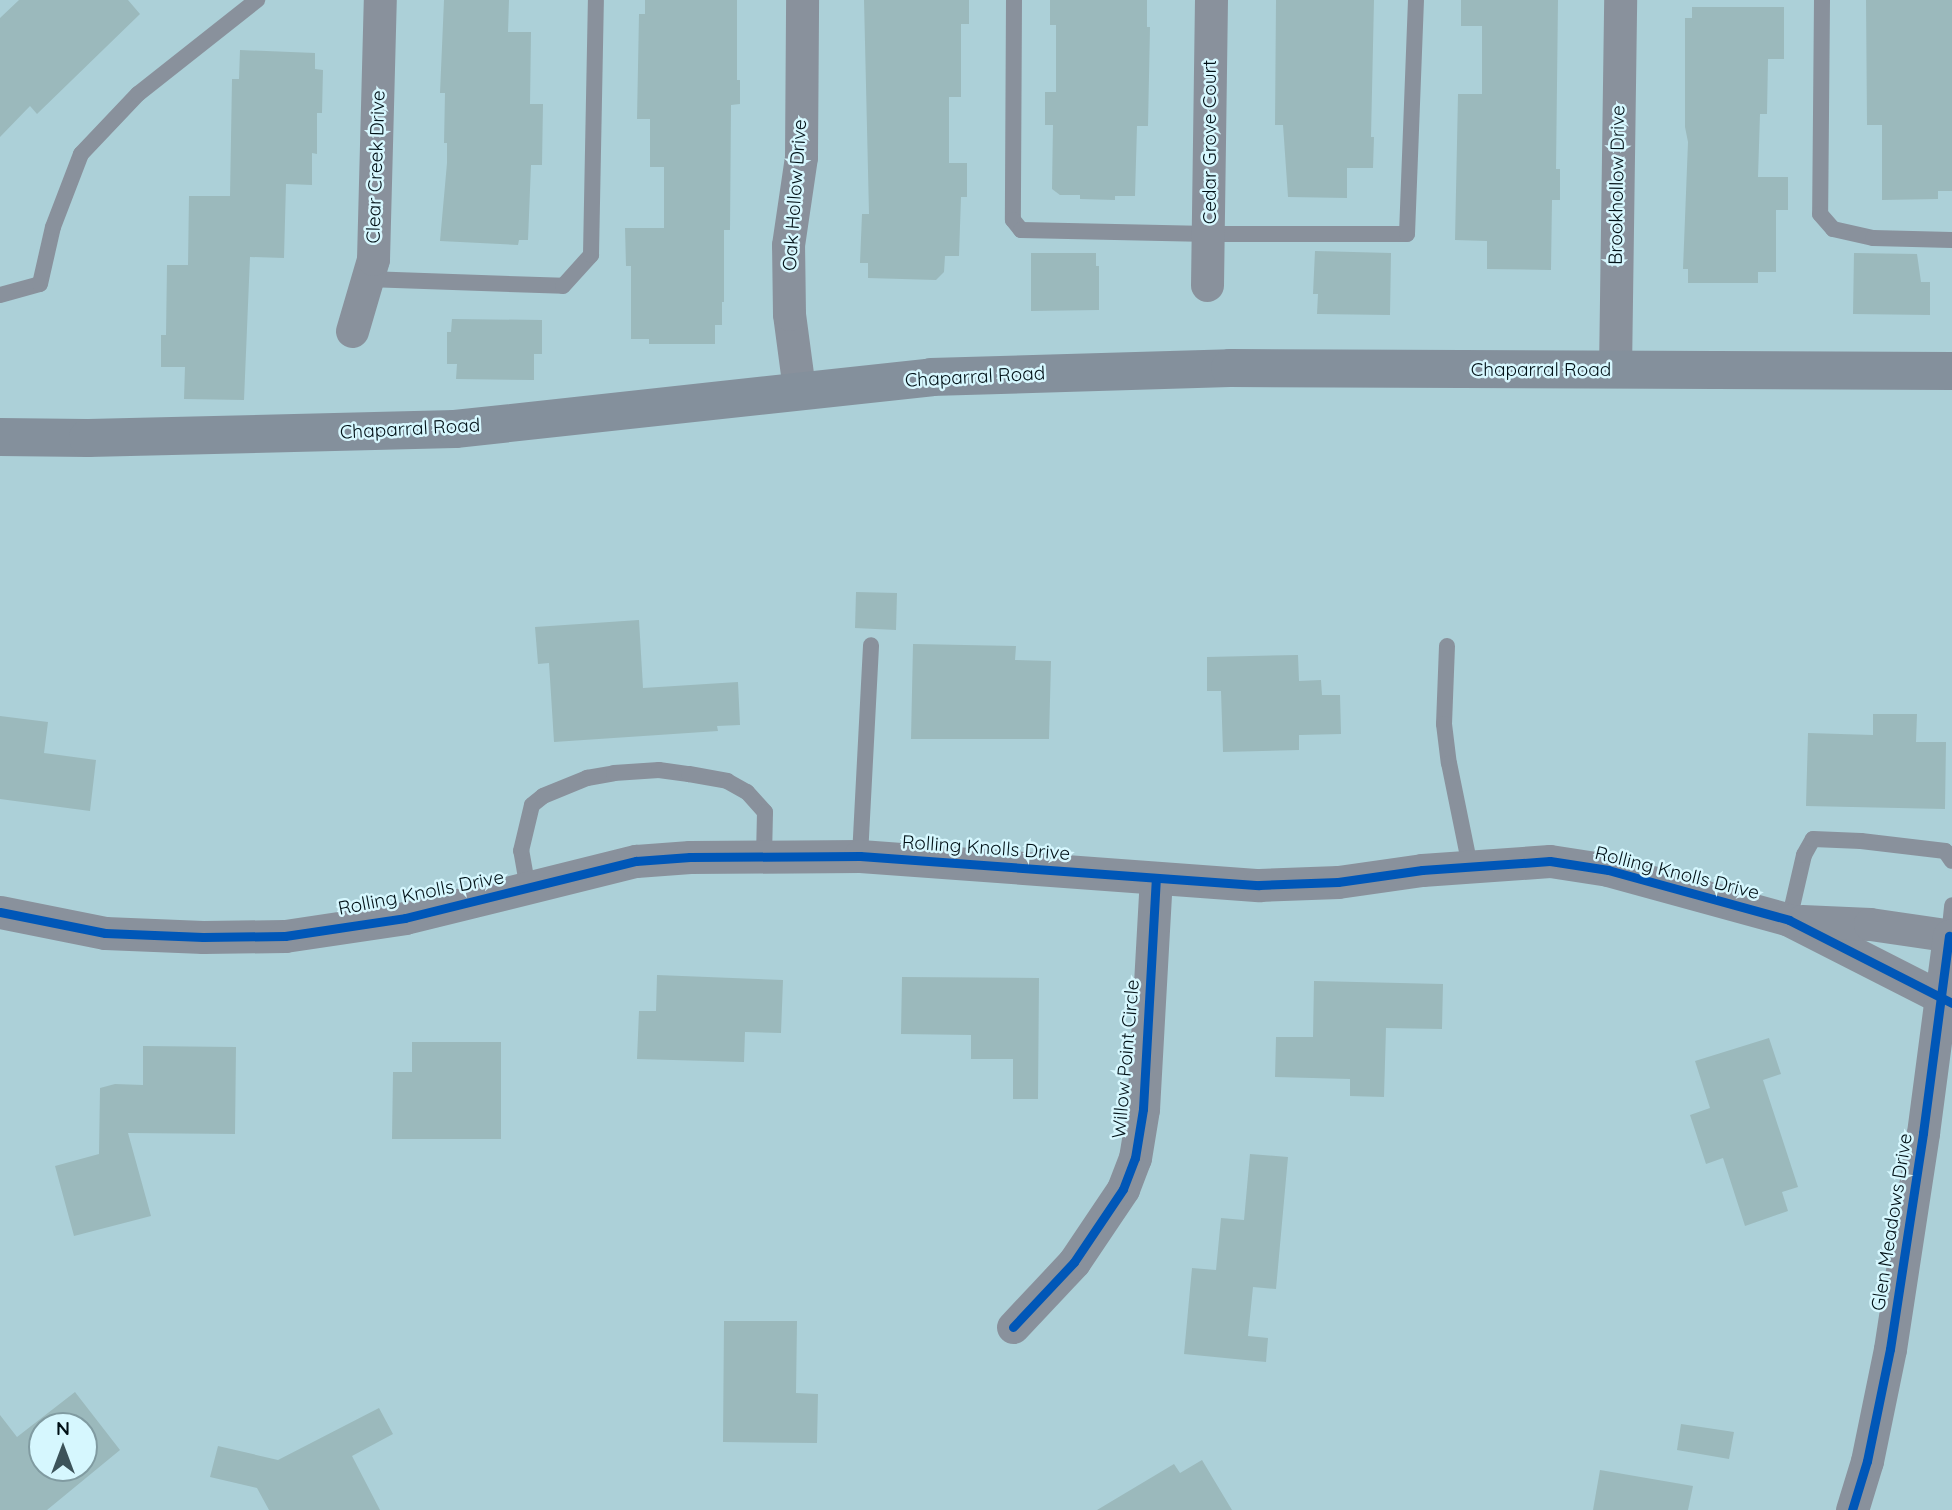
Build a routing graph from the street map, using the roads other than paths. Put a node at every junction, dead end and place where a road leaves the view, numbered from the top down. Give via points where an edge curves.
1 (257, 0) edge
2 (380, 0) edge
3 (596, 0) edge
4 (802, 0) edge
5 (1014, 0) edge
6 (1211, 0) edge
7 (1416, 0) edge
8 (1620, 0) edge
9 (1822, 0) edge
10 (1209, 234) junction
11 (1952, 240) edge
12 (367, 279) junction
13 (1207, 285) dead end
14 (0, 295) edge
15 (352, 331) dead end
16 (1615, 371) junction
17 (1952, 372) edge
18 (799, 389) junction
19 (0, 437) edge
20 (871, 645) dead end
21 (1447, 646) dead end
22 (764, 856) junction
23 (860, 856) junction
24 (1952, 862) edge
25 (1470, 866) junction
26 (1156, 878) junction
27 (528, 889) junction
28 (0, 912) edge
29 (1789, 920) junction
30 (1951, 926) edge
31 (1947, 1000) edge
32 (1013, 1327) dead end
33 (1853, 1510) edge

1 - 14 lane via 138,94 81,154 53,227 40,284
2 - 12 street, Clear Creek Drive via 373,259
3 - 12 lane via 591,256 563,286
4 - 18 street, Oak Hollow Drive via 801,157 788,244 789,314
5 - 10 lane via 1013,219 1021,230
6 - 10 street, Cedar Grove Court
7 - 10 lane via 1408,234
8 - 16 street, Brookhollow Drive
9 - 11 lane via 1821,214 1833,229 1873,238
10 - 13 street, Cedar Grove Court
12 - 15 street, Clear Creek Drive
16 - 17 main road, Chaparral Road
16 - 18 main road, Chaparral Road via 1230,368 931,377
18 - 19 main road, Chaparral Road via 455,429
20 - 23 lane
21 - 25 lane via 1444,724
22 - 23 street, Rolling Knolls Drive
22 - 27 street, Rolling Knolls Drive via 636,861
22 - 27 lane via 765,812 747,792 727,781 689,774 614,773 576,783 532,805 521,851
23 - 26 street, Rolling Knolls Drive
24 - 29 lane via 1945,851 1814,839 1804,855
25 - 26 street, Rolling Knolls Drive via 1259,885
25 - 29 street, Rolling Knolls Drive via 1550,861 1608,870
26 - 32 street, Willow Point Circle via 1143,1109 1135,1158 1123,1189 1073,1262
27 - 28 street, Rolling Knolls Drive via 405,918 285,936 105,933
29 - 30 street, Rolling Knolls Drive
29 - 31 street, Rolling Knolls Drive
30 - 31 street, Glen Meadows Drive
31 - 33 street, Glen Meadows Drive via 1890,1349

